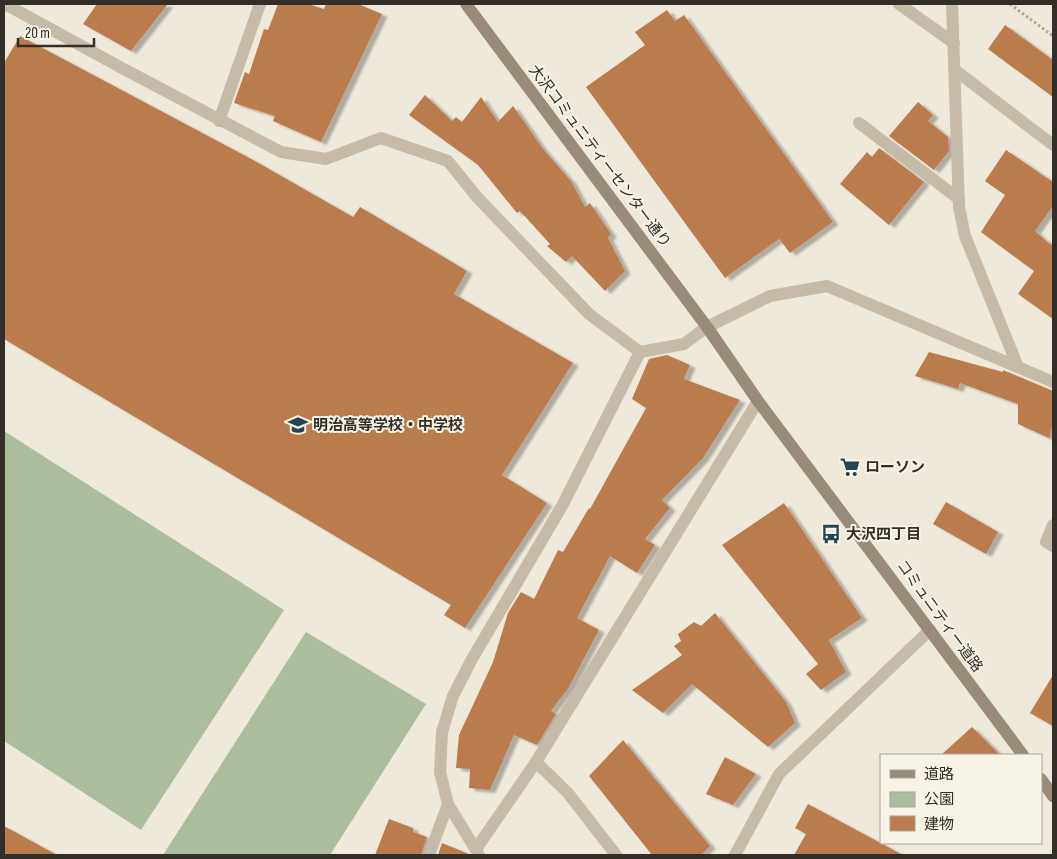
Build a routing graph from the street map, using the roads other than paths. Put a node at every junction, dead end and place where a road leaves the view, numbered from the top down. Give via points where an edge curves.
1 (5, 4) edge
2 (260, 4) edge
3 (466, 4) edge
4 (899, 4) edge
5 (952, 4) edge
6 (954, 43) junction
7 (955, 70) junction
8 (219, 120) junction
9 (859, 123) dead end
10 (1053, 145) edge
11 (959, 198) junction
12 (707, 327) junction
13 (640, 352) junction
14 (1018, 367) junction
15 (1053, 382) edge
16 (758, 401) junction
17 (1053, 525) edge
18 (1053, 546) edge
19 (930, 630) junction
20 (1022, 754) edge
21 (536, 762) junction
22 (1042, 780) edge
23 (1053, 796) edge
24 (448, 804) junction
25 (478, 852) edge
26 (429, 855) edge
27 (616, 855) edge
28 (735, 855) edge

1 - 8 street
2 - 8 street
3 - 12 street, 大沢コミュニティーセンター通り
4 - 6 street
5 - 6 street
6 - 7 street
7 - 10 street
7 - 11 street
8 - 13 street via 281,152 326,159 381,138 448,162 476,196 589,314
9 - 11 street
11 - 14 street via 965,236
12 - 13 street via 684,344
12 - 14 street via 770,296 828,286
12 - 16 street, コミュニティー道路
13 - 24 street via 562,506 453,696 442,732 440,772
14 - 15 street
16 - 19 street, コミュニティー道路
16 - 21 street
17 - 18 street via 1046,542
19 - 20 street, コミュニティー道路
19 - 28 street via 780,774
21 - 25 street
21 - 27 street via 568,793
22 - 23 street
24 - 25 street
24 - 26 street

